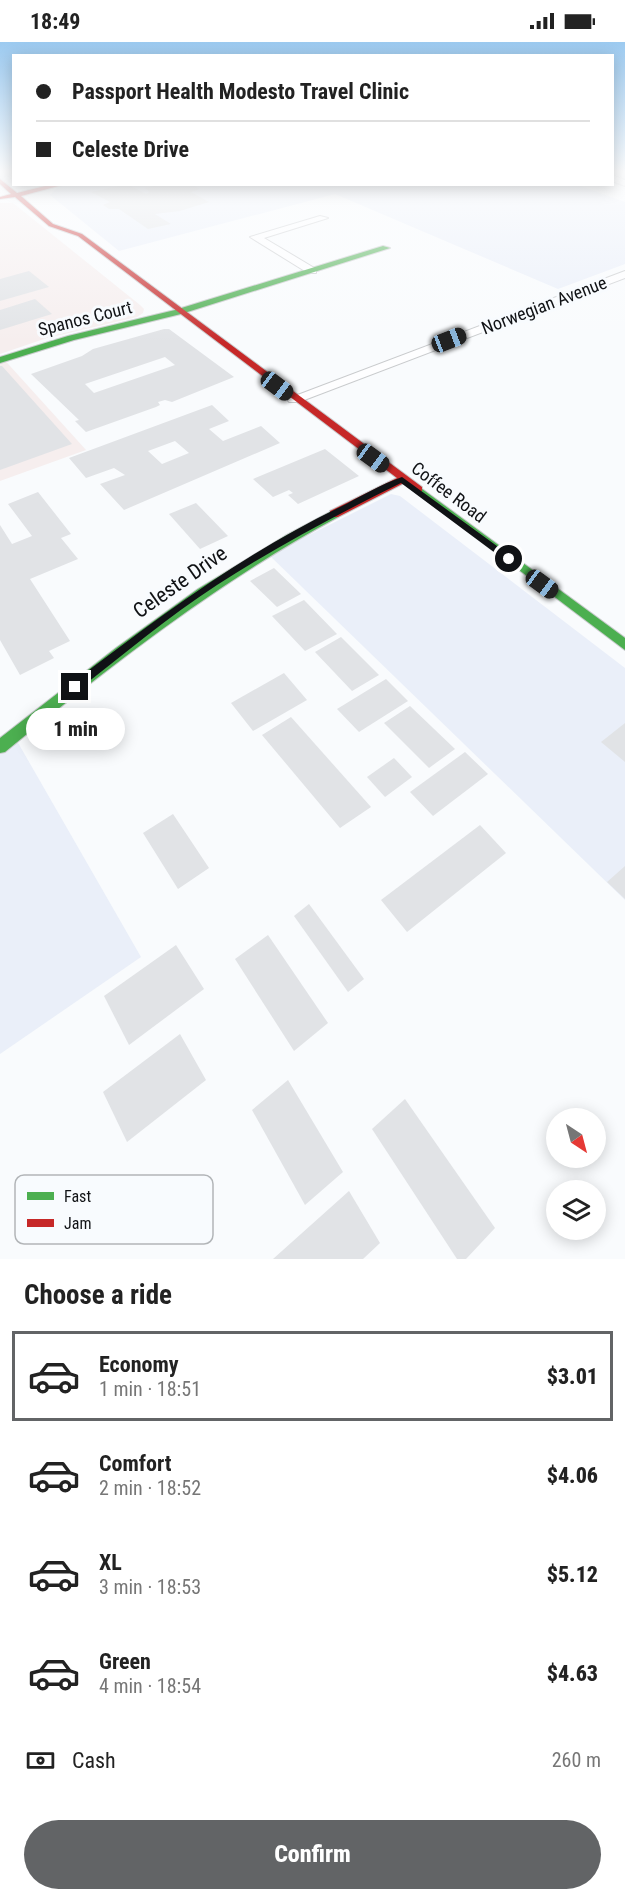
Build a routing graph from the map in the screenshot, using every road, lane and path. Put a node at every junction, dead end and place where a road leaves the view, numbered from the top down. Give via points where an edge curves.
1 (62, 229) edge
2 (76, 229) edge
3 (284, 229) edge
4 (80, 235) junction
5 (386, 248) dead end
6 (312, 271) junction
7 (625, 274) edge
8 (178, 312) junction
9 (0, 360) edge
10 (294, 399) junction
11 (402, 480) junction
12 (625, 645) edge
13 (0, 747) edge

1 - 4 main road, Coffee Road
2 - 4 main road, Coffee Road
3 - 6 street via 255,237
4 - 8 main road, Coffee Road
5 - 6 main road, Spanos Court
6 - 8 main road, Spanos Court
7 - 10 street, Norwegian Avenue
8 - 9 main road, Spanos Court
8 - 10 main road, Coffee Road
10 - 11 main road, Coffee Road
11 - 12 main road, Coffee Road
11 - 13 main road, Celeste Drive via 317,521 214,583 112,657

